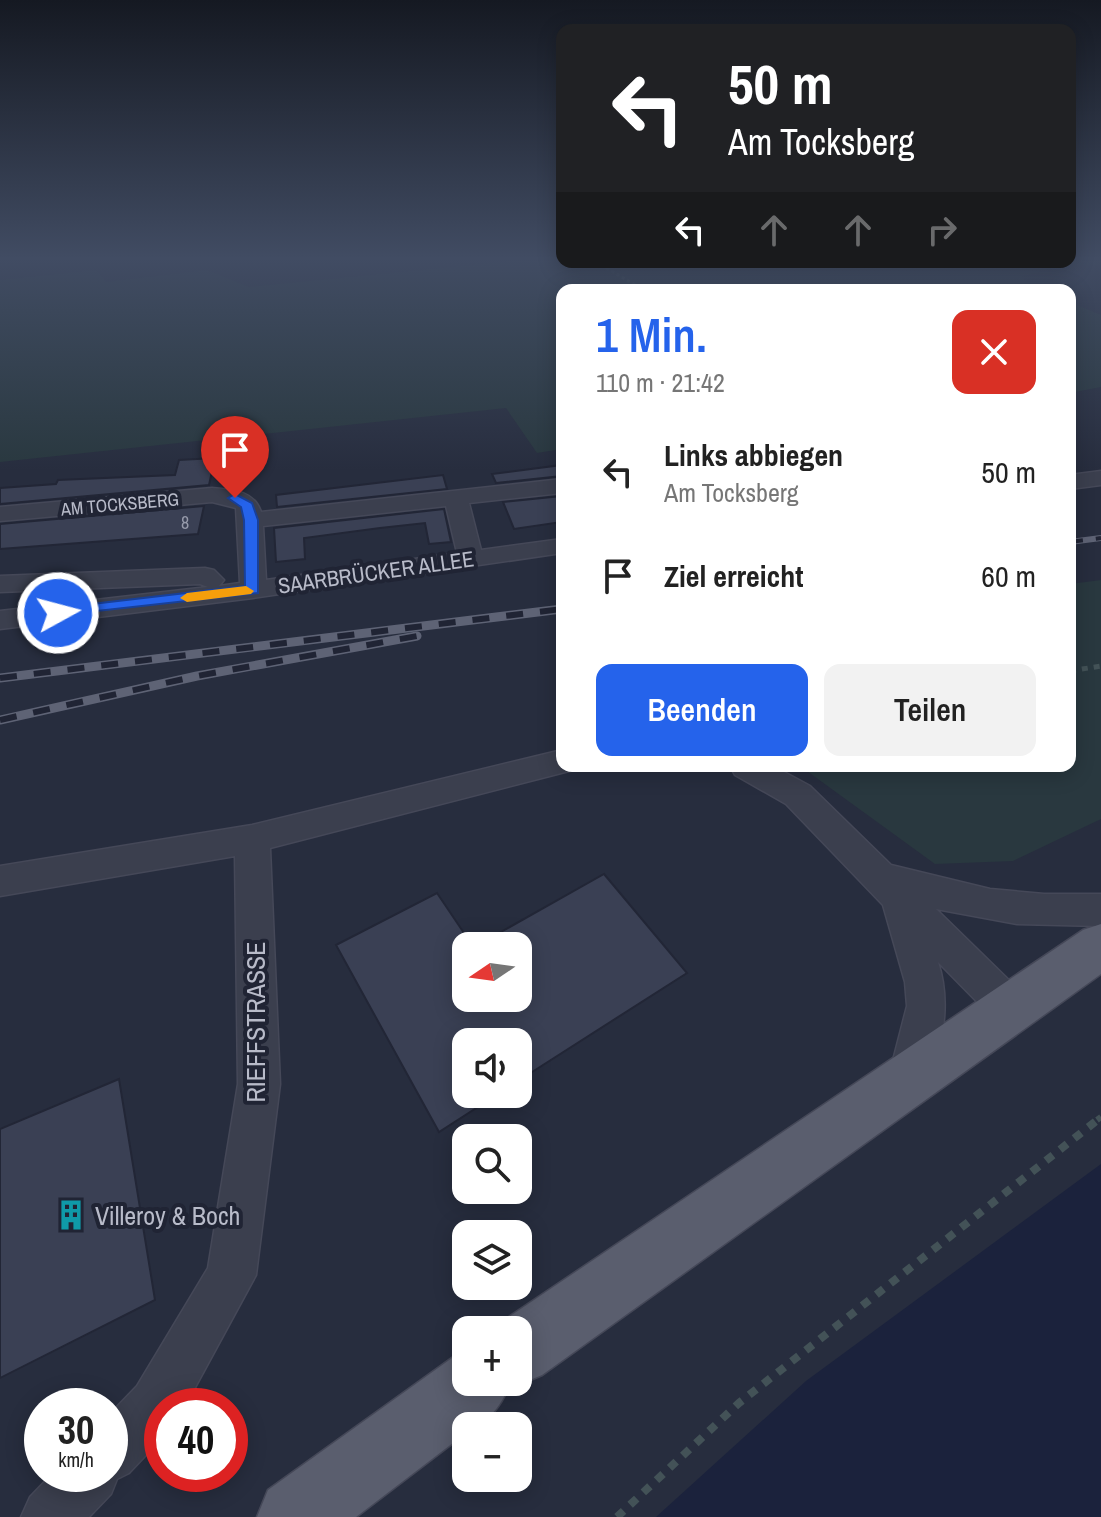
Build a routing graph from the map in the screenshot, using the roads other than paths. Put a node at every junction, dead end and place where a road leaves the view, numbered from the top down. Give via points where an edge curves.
1 (1101, 478) edge
2 (1076, 481) edge
3 (556, 487) edge
4 (456, 498) junction
5 (0, 514) edge
6 (251, 520) junction
7 (556, 547) edge
8 (471, 558) junction
9 (0, 584) edge
10 (242, 591) junction
11 (0, 620) edge
12 (556, 763) edge
13 (757, 772) edge
14 (252, 839) junction
15 (0, 881) edge
16 (890, 887) junction
17 (1101, 910) edge
18 (1101, 946) edge
19 (1009, 1007) junction
20 (910, 1076) junction
21 (532, 1341) edge
22 (457, 1396) edge
23 (128, 1435) edge
24 (74, 1492) edge
25 (50, 1517) edge
26 (295, 1517) edge

1 - 2 street
3 - 4 street
4 - 6 street
4 - 8 street
5 - 6 street, AM TOCKSBERG via 212,495 247,505
6 - 10 street
7 - 8 street, SAARBRÜCKER ALLEE
8 - 10 street, SAARBRÜCKER ALLEE
9 - 10 street via 205,576
10 - 11 street, SAARBRÜCKER ALLEE
12 - 14 street
13 - 16 street via 798,795
14 - 15 street
14 - 23 street, RIEFFSTRASSE via 259,1084 231,1275 156,1405
16 - 17 street via 991,907
16 - 19 street
16 - 20 street via 925,982 927,1006
18 - 19 main road
19 - 20 main road
20 - 21 main road
22 - 26 main road
24 - 25 street

